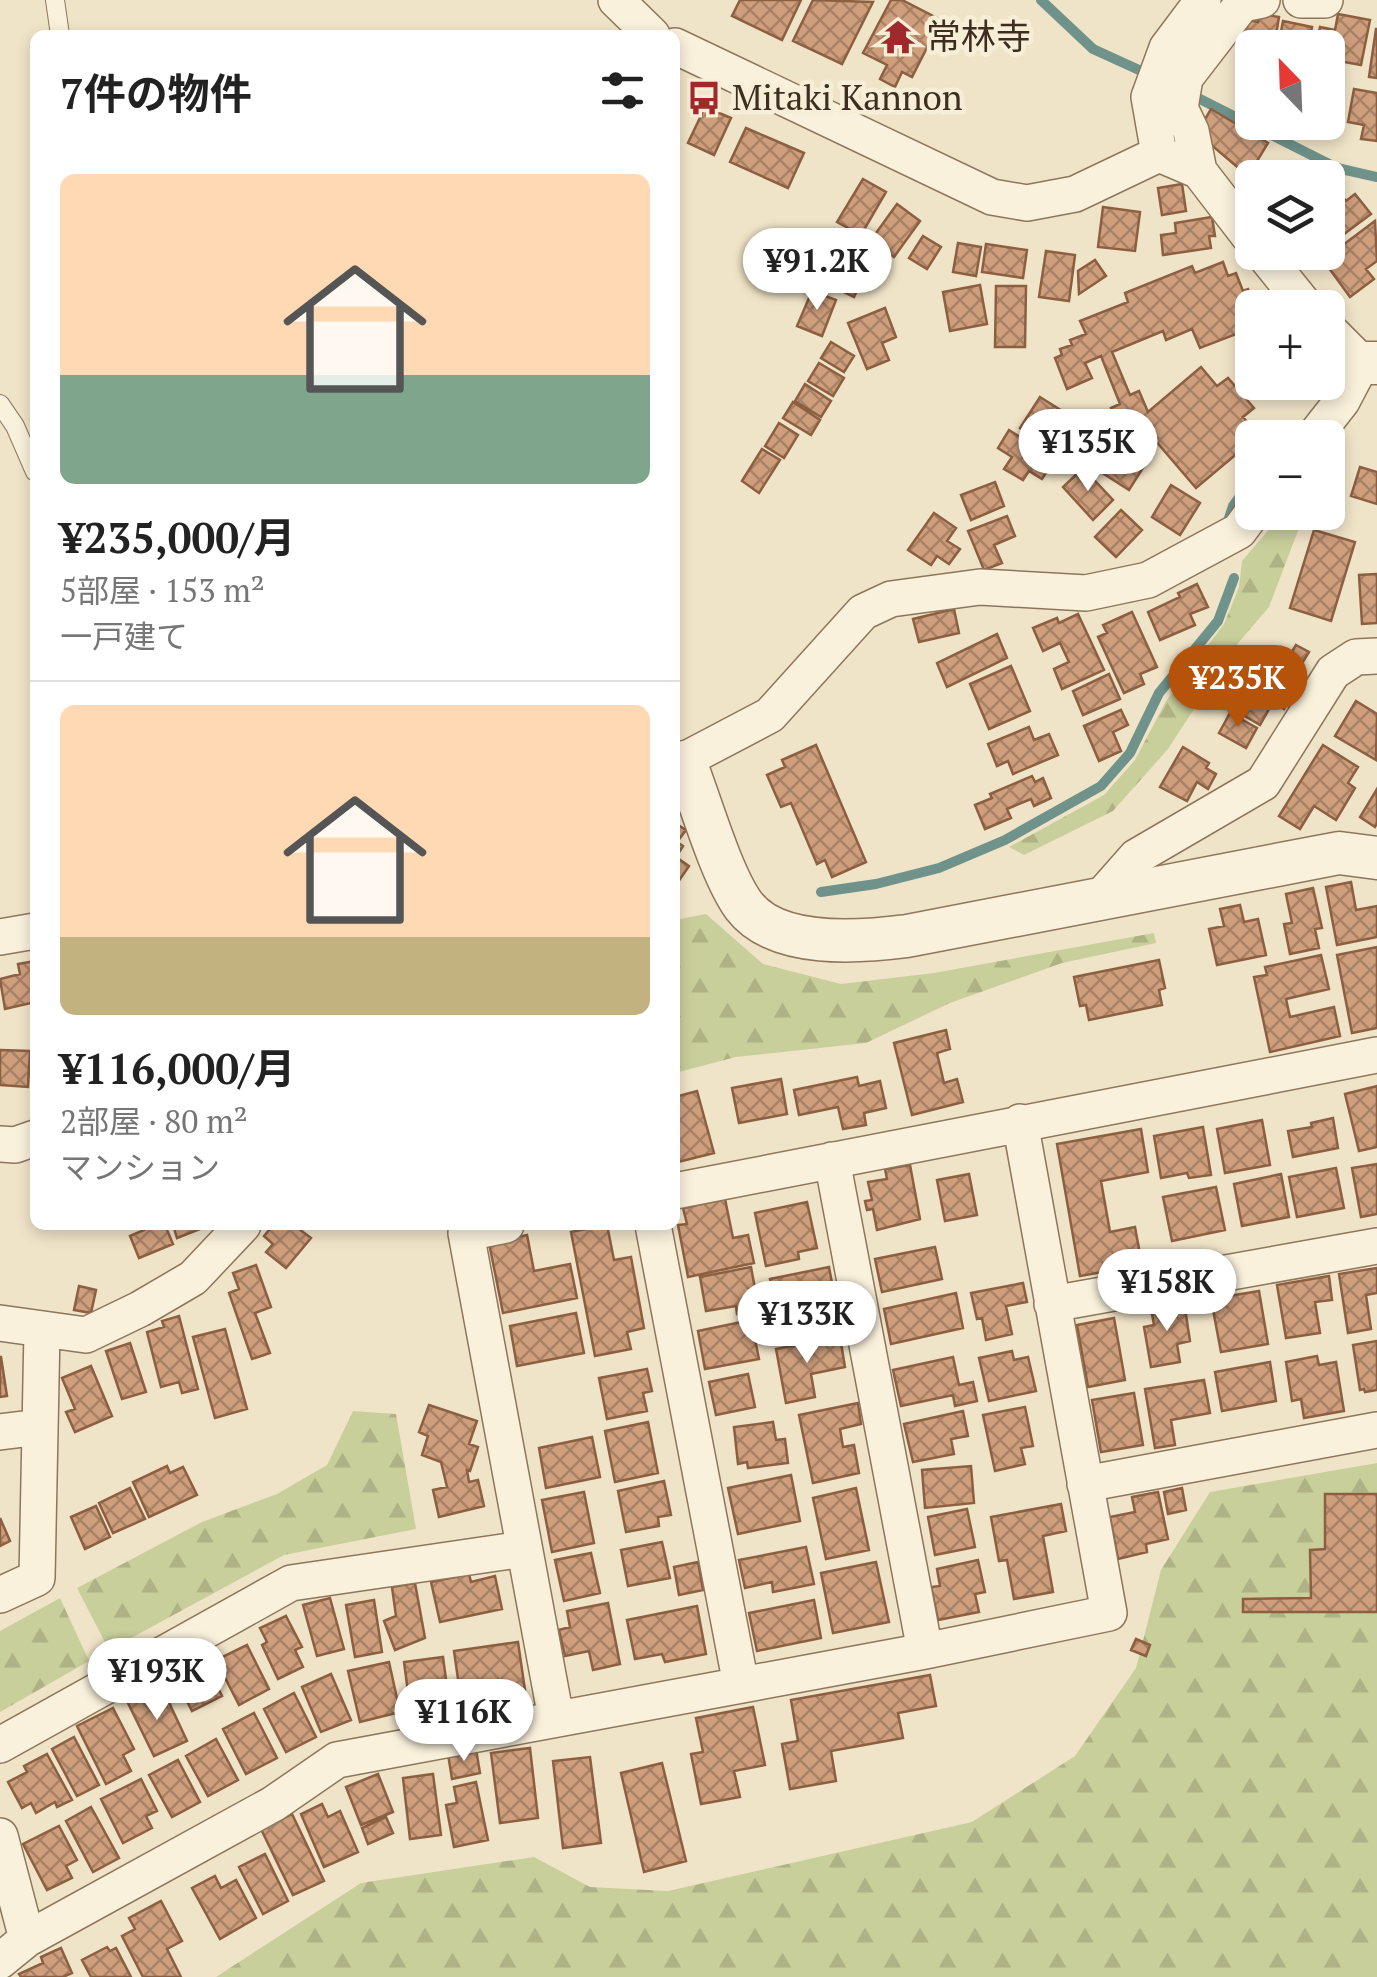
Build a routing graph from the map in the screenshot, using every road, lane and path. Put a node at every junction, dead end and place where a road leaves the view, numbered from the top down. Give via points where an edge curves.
1 (55, 0) edge
2 (616, 0) edge
3 (1203, 0) edge
4 (1262, 0) edge
5 (1301, 0) edge
6 (1325, 0) edge
7 (59, 30) edge
8 (647, 30) edge
9 (680, 48) edge
10 (1158, 154) junction
11 (1200, 171) junction
12 (1235, 217) edge
13 (1276, 270) edge
14 (1293, 290) edge
15 (1345, 343) edge
16 (1369, 363) edge
17 (0, 404) edge
18 (1327, 420) edge
19 (30, 460) edge
20 (1239, 530) edge
21 (1377, 656) edge
22 (680, 763) edge
23 (1377, 858) edge
24 (1099, 899) junction
25 (30, 933) edge
26 (0, 937) edge
27 (1377, 1056) edge
28 (1020, 1122) junction
29 (30, 1140) edge
30 (0, 1144) edge
31 (832, 1160) junction
32 (680, 1190) edge
33 (239, 1230) edge
34 (481, 1230) edge
35 (654, 1230) edge
36 (1377, 1246) edge
37 (1052, 1304) junction
38 (0, 1323) edge
39 (42, 1331) junction
40 (40, 1427) junction
41 (1377, 1430) edge
42 (0, 1432) edge
43 (1086, 1484) junction
44 (524, 1549) junction
45 (0, 1595) edge
46 (925, 1651) junction
47 (741, 1685) junction
48 (556, 1718) junction
49 (0, 1745) edge
50 (0, 1836) edge
51 (13, 1950) edge

1 - 7 lane
2 - 8 street
3 - 10 street via 1167,48 1149,97
4 - 11 street via 1242,4 1185,78 1180,108
5 - 6 street
9 - 10 street via 992,197 1027,203 1075,194
10 - 11 street
11 - 12 street
13 - 14 street
15 - 16 street
16 - 18 street
17 - 19 lane
20 - 22 street via 1148,580 1086,593 980,587 891,599 863,612 770,715
21 - 24 street via 1356,657 1333,672 1263,783 1136,856
22 - 24 street via 745,908 772,927 835,941 871,941
23 - 24 street via 1339,853
25 - 26 street
27 - 28 street
28 - 31 street
28 - 37 street
29 - 30 street
31 - 32 street
31 - 46 street
33 - 39 street via 194,1278 140,1309 86,1334
34 - 44 street via 466,1233
35 - 47 street
36 - 37 street
37 - 43 street
38 - 39 street
39 - 40 street
40 - 42 street
40 - 45 street via 37,1578
41 - 43 street
43 - 46 street via 1108,1614
44 - 48 street
44 - 49 street via 292,1583
46 - 47 street
47 - 48 street
48 - 51 street via 337,1760 273,1804
50 - 51 street

